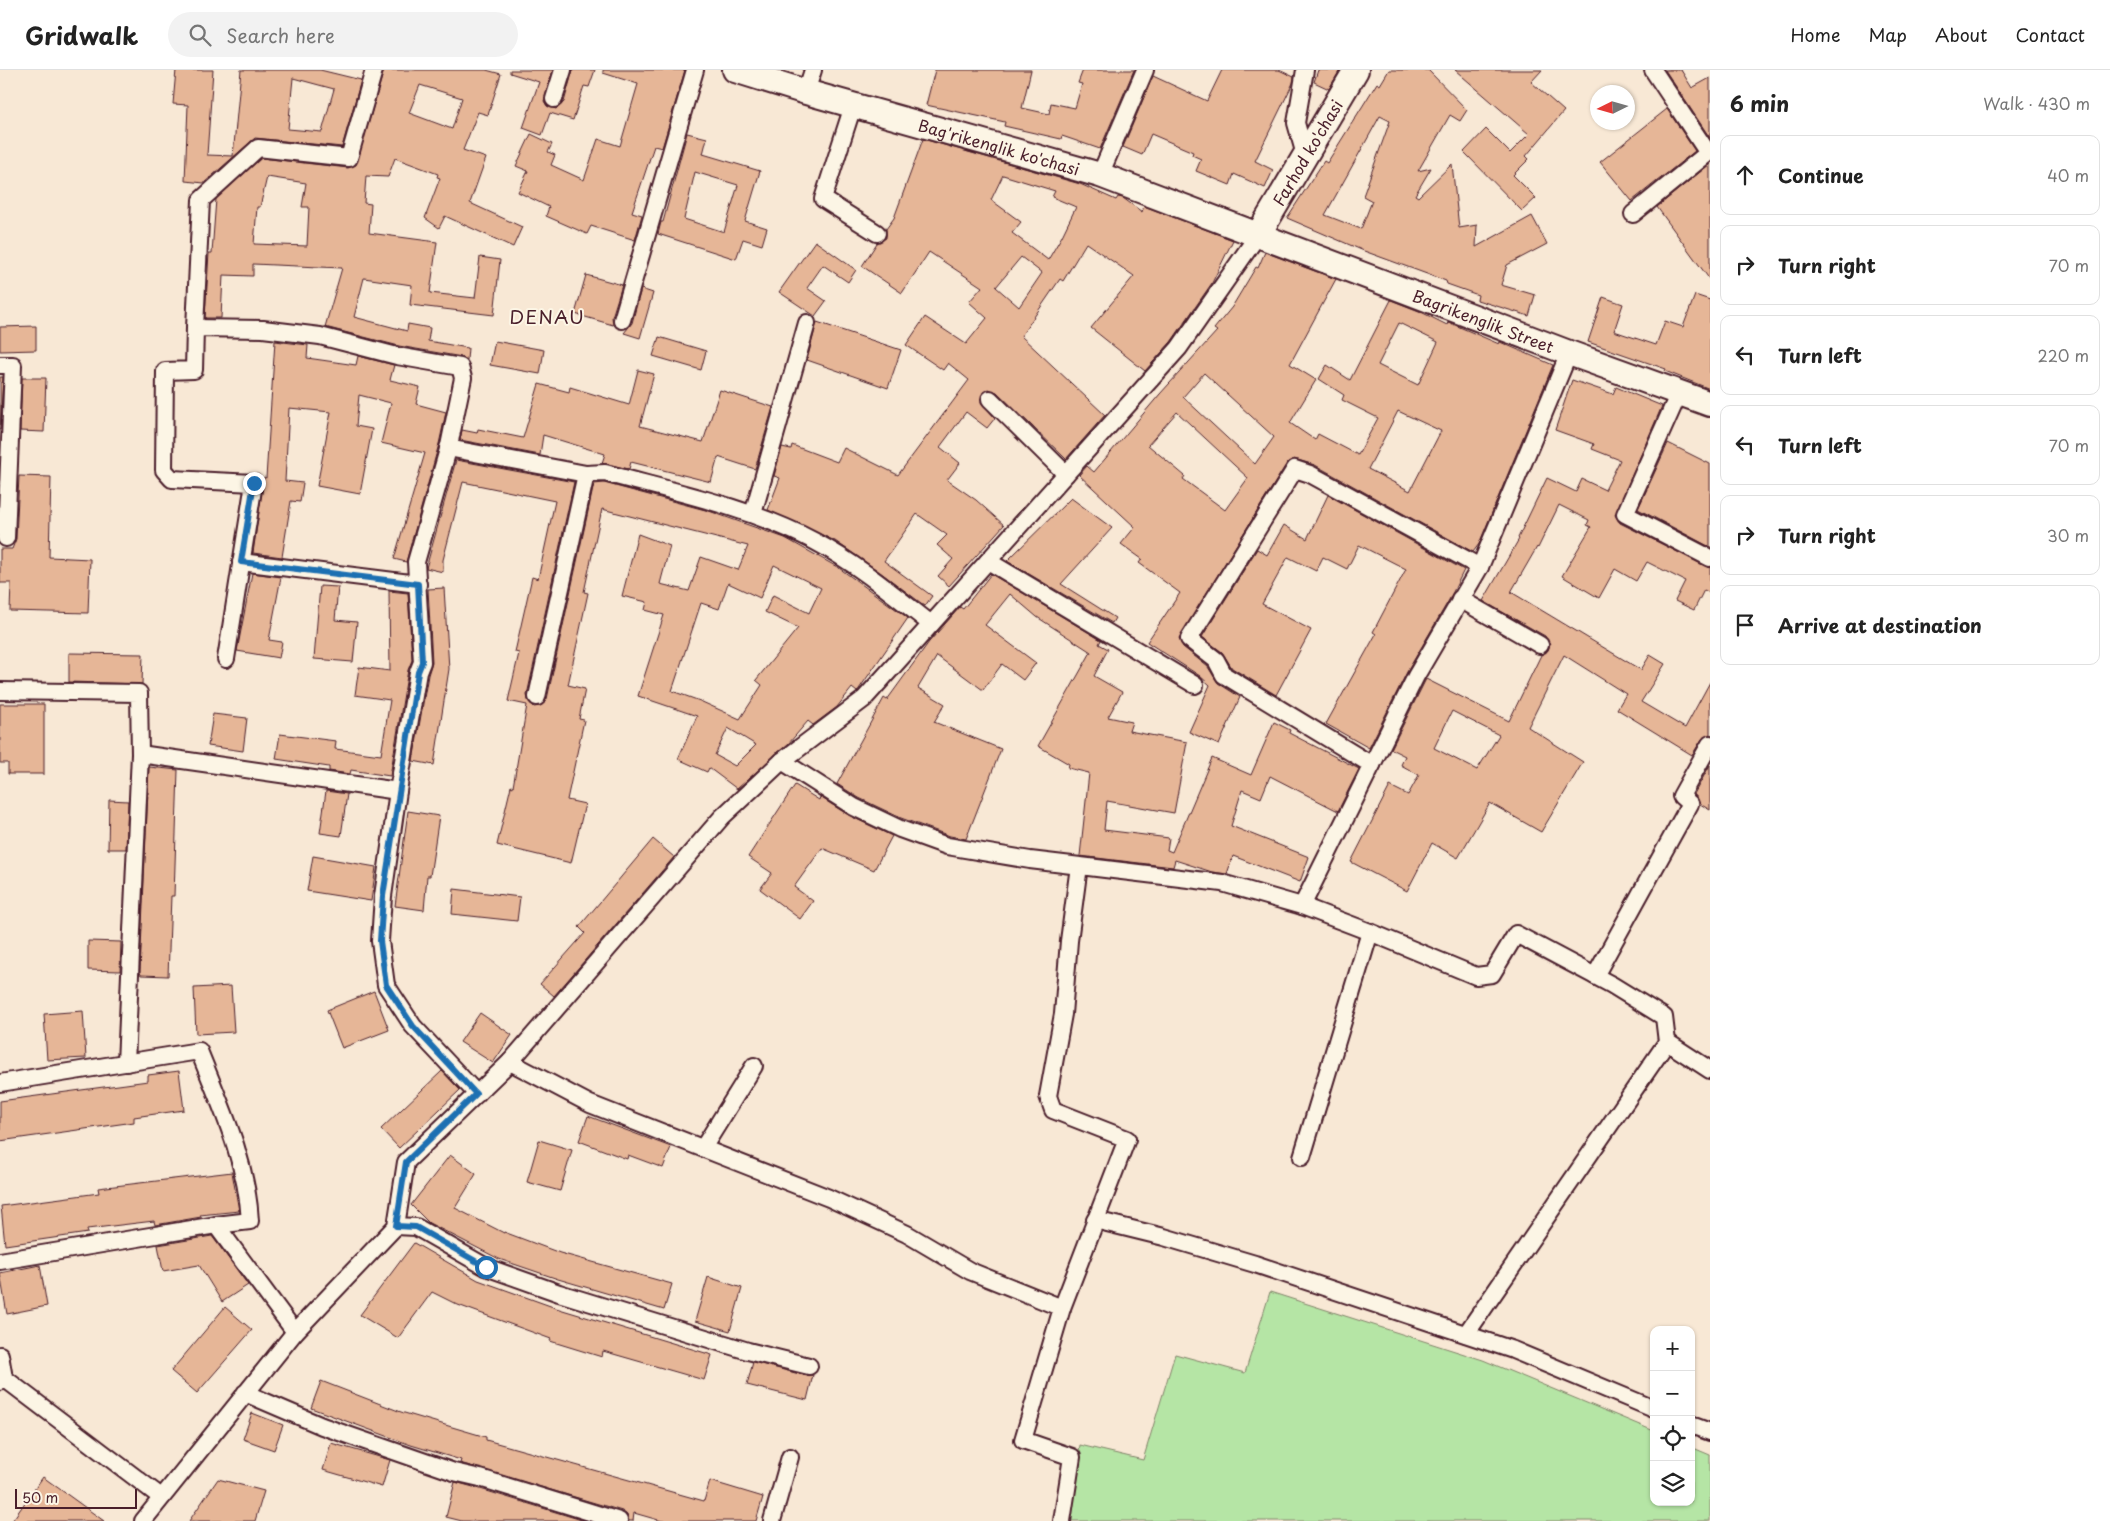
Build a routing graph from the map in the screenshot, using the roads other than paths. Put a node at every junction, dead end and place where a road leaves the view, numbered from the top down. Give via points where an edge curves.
1 (374, 70) edge
2 (563, 70) edge
3 (695, 70) edge
4 (735, 70) edge
5 (813, 70) edge
6 (1145, 70) edge
7 (1305, 70) edge
8 (1356, 70) edge
9 (1653, 70) edge
10 (806, 92) junction
11 (554, 99) dead end
12 (853, 106) junction
13 (1306, 155) junction
14 (1100, 175) junction
15 (1633, 214) dead end
16 (877, 233) dead end
17 (1258, 235) junction
18 (622, 320) dead end
19 (807, 323) dead end
20 (195, 328) junction
21 (1569, 353) junction
22 (0, 365) edge
23 (1679, 392) junction
24 (990, 399) dead end
25 (1710, 404) edge
26 (448, 448) junction
27 (586, 474) junction
28 (1066, 474) junction
29 (753, 514) junction
30 (6, 538) dead end
31 (1710, 558) edge
32 (988, 561) junction
33 (241, 562) junction
34 (1480, 566) junction
35 (418, 584) junction
36 (1460, 599) junction
37 (931, 624) junction
38 (1540, 644) dead end
39 (226, 659) dead end
40 (1195, 685) dead end
41 (0, 691) edge
42 (537, 697) dead end
43 (1710, 744) edge
44 (140, 754) junction
45 (782, 761) junction
46 (1372, 765) junction
47 (398, 791) junction
48 (1079, 866) junction
49 (1302, 906) junction
50 (1370, 932) junction
51 (1595, 976) junction
52 (1667, 1042) junction
53 (510, 1062) junction
54 (126, 1063) junction
55 (754, 1066) dead end
56 (1710, 1070) edge
57 (0, 1083) edge
58 (476, 1094) junction
59 (703, 1148) junction
60 (1302, 1157) dead end
61 (1095, 1220) junction
62 (216, 1225) junction
63 (396, 1226) junction
64 (0, 1261) edge
65 (1062, 1308) junction
66 (296, 1332) junction
67 (1466, 1334) junction
68 (0, 1355) edge
69 (809, 1366) dead end
70 (2, 1380) edge
71 (246, 1393) junction
72 (1650, 1407) edge
73 (1695, 1426) edge
74 (1710, 1432) edge
75 (790, 1457) dead end
76 (161, 1497) junction
77 (143, 1521) edge
78 (619, 1521) edge
79 (772, 1521) edge
80 (1062, 1521) edge

1 - 20 street via 349,158 258,148 201,200
2 - 11 street
3 - 18 street
4 - 10 main road, Bag'rikenglik ko'chasi
5 - 10 street
6 - 14 street
7 - 13 street via 1296,123
8 - 13 main road, Farhod ko'chasi
9 - 15 street via 1708,153
10 - 12 main road, Bag'rikenglik ko'chasi
12 - 14 main road, Bag'rikenglik ko'chasi
12 - 16 street via 823,199
13 - 17 main road, Farhod ko'chasi
14 - 17 main road, Bag'rikenglik ko'chasi
17 - 21 main road, Bagrikenglik Street
17 - 28 street via 1179,348
19 - 29 street
20 - 26 street via 263,329 320,336 397,356 460,367 463,378
20 - 33 street via 194,370 165,371 164,470 172,480 254,483
21 - 23 main road, Bagrikenglik Street
21 - 34 street
22 - 30 street via 12,365
23 - 25 main road, Bagrikenglik Street
23 - 31 street via 1624,514
24 - 28 street
26 - 27 street
26 - 35 street via 416,562
27 - 29 street via 605,473
27 - 42 street
28 - 32 street
29 - 37 street via 814,541 876,580
32 - 37 street
32 - 40 street
33 - 35 street
33 - 39 street
34 - 36 street
34 - 46 street via 1296,469 1189,639 1216,660 1224,675
35 - 47 street via 422,662
36 - 38 street
36 - 46 street via 1416,676
37 - 45 street via 864,699
41 - 44 street via 139,693
43 - 51 street via 1681,796 1690,804
44 - 47 street
44 - 54 street
45 - 48 street via 854,807 947,846
45 - 53 street via 722,816
46 - 49 street
47 - 58 street via 380,941 386,985 413,1026
48 - 49 street via 1222,883
48 - 61 street via 1063,1014 1048,1096 1053,1110 1127,1139
49 - 50 street
50 - 51 street via 1476,976 1492,974 1516,934
50 - 60 street
51 - 52 street via 1664,1017
52 - 56 street
52 - 67 street
53 - 58 street
53 - 59 street via 590,1104
54 - 57 street
54 - 62 street via 199,1051 242,1161 249,1205 250,1221
55 - 59 street
58 - 63 street via 406,1162
59 - 65 street via 829,1198 907,1234 970,1271
61 - 65 street
61 - 67 street via 1255,1264
62 - 64 street
62 - 66 street
63 - 66 street
63 - 69 street via 416,1227 486,1267 559,1293 748,1351
65 - 80 street via 1023,1440 1072,1457
66 - 71 street
67 - 72 street via 1513,1350
68 - 70 street
70 - 76 street
71 - 76 street
71 - 78 street via 322,1426 454,1472
73 - 74 street
75 - 79 street
76 - 77 street

